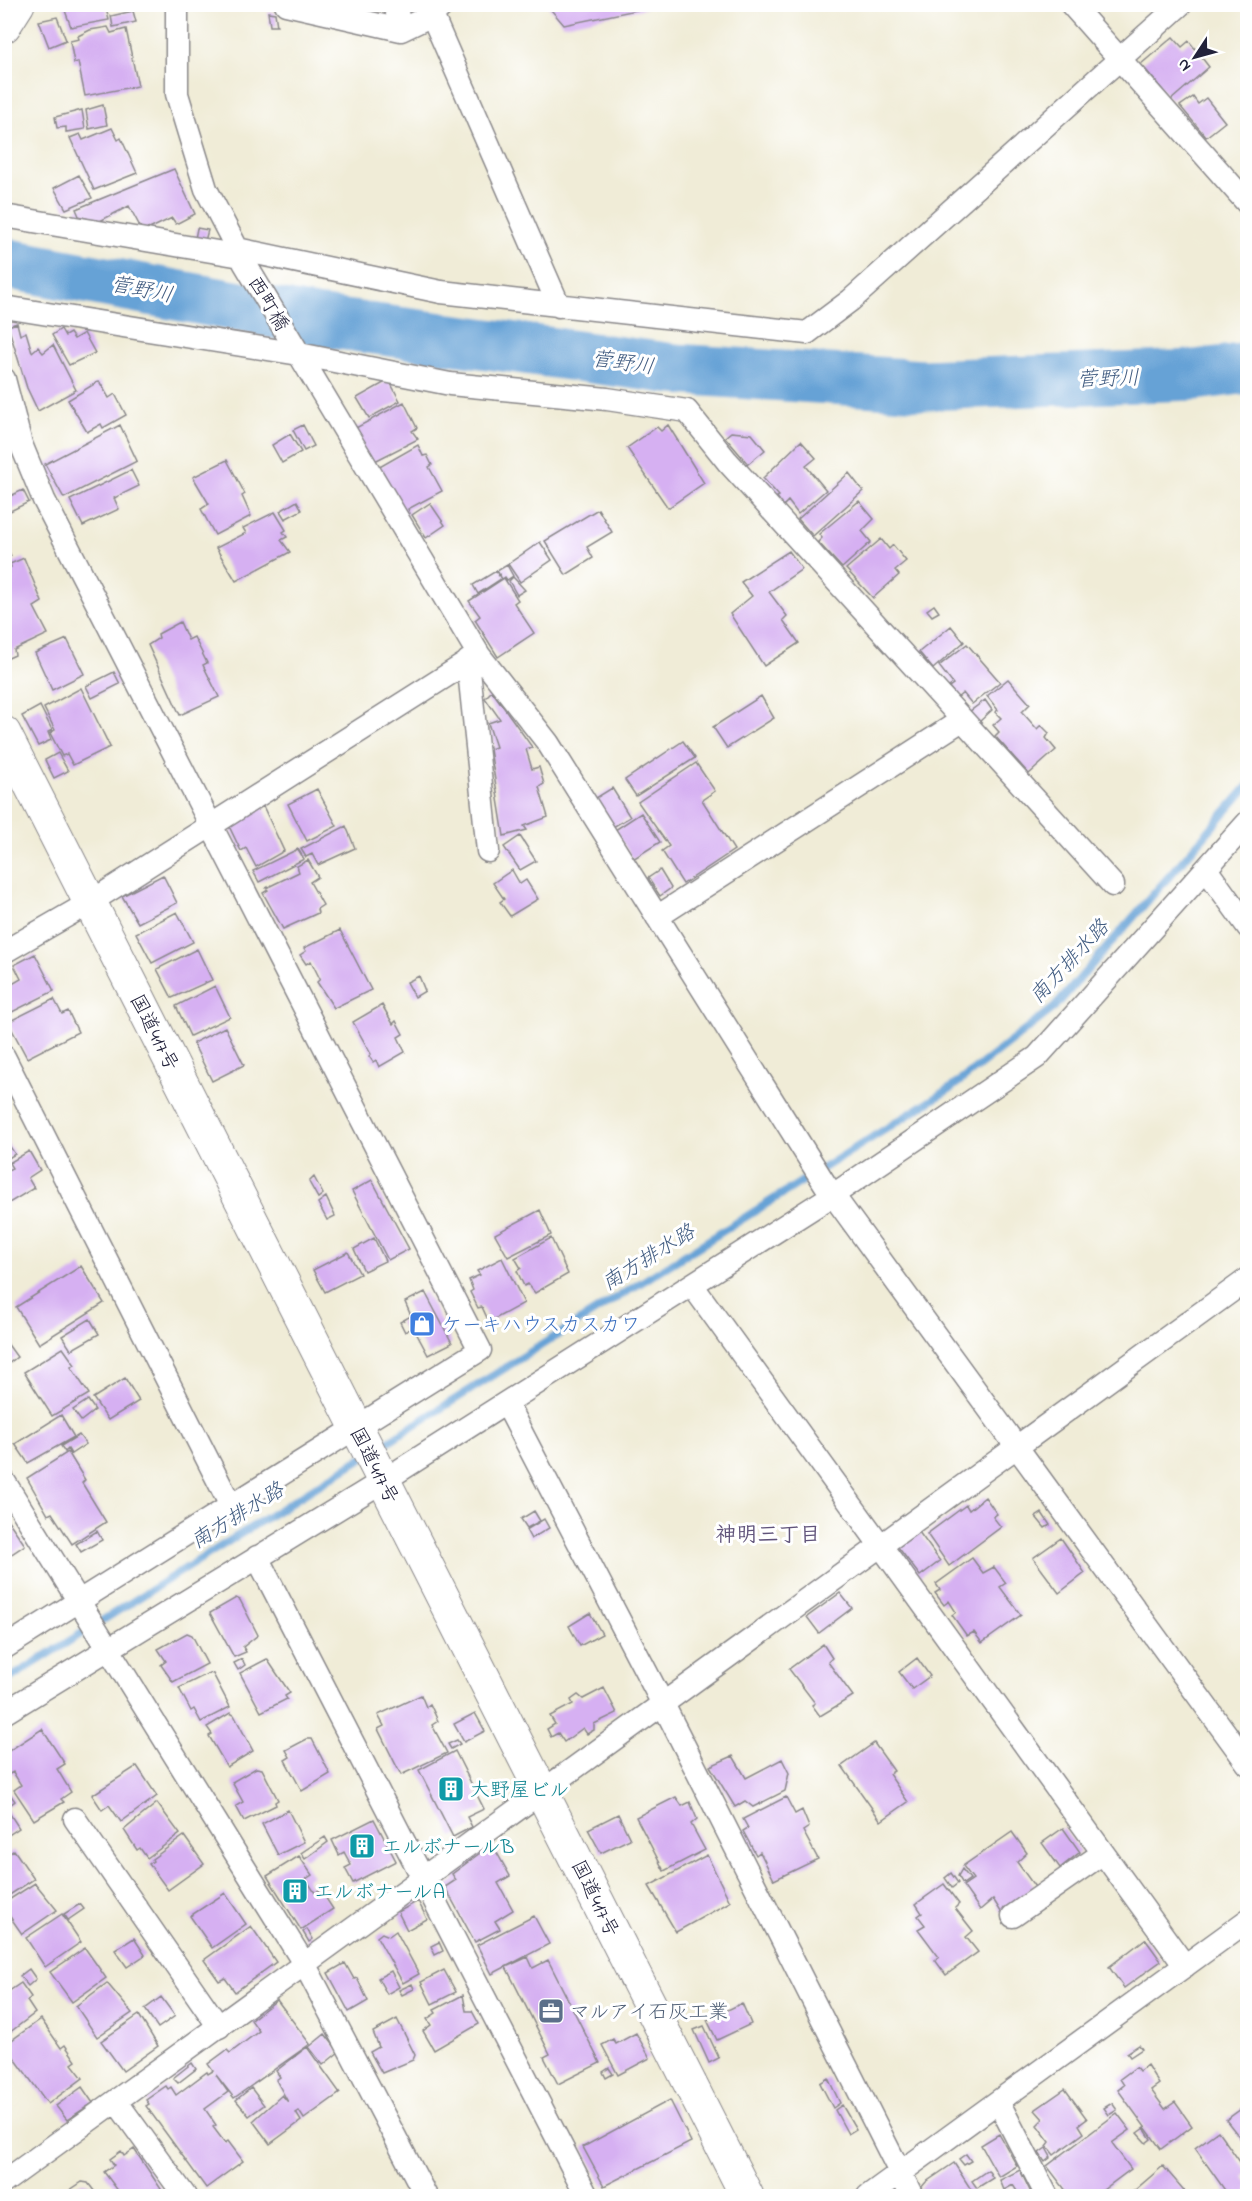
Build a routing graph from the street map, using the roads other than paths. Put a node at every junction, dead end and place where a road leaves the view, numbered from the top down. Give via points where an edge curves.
1 (18, 4) edge
2 (177, 4) edge
3 (286, 4) edge
4 (395, 4) edge
5 (1071, 4) edge
6 (1181, 4) edge
7 (438, 10) edge
8 (4, 26) edge
9 (401, 30) junction
10 (1119, 59) junction
11 (1248, 204) edge
12 (4, 216) edge
13 (241, 256) junction
14 (559, 306) junction
15 (4, 307) edge
16 (296, 349) junction
17 (4, 379) edge
18 (473, 658) junction
19 (962, 720) junction
20 (4, 733) edge
21 (1248, 822) edge
22 (210, 826) junction
23 (488, 851) dead end
24 (1206, 869) junction
25 (1113, 885) dead end
26 (89, 903) junction
27 (657, 917) junction
28 (1248, 927) edge
29 (4, 952) edge
30 (4, 1057) edge
31 (829, 1189) junction
32 (1248, 1279) edge
33 (692, 1285) junction
34 (506, 1403) junction
35 (358, 1432) junction
36 (1018, 1448) junction
37 (381, 1476) junction
38 (4, 1481) edge
39 (232, 1508) junction
40 (882, 1547) junction
41 (257, 1557) junction
42 (81, 1606) junction
43 (105, 1646) junction
44 (4, 1648) edge
45 (664, 1706) junction
46 (4, 1713) edge
47 (1248, 1764) edge
48 (544, 1792) junction
49 (75, 1819) dead end
50 (1103, 1853) junction
51 (423, 1880) junction
52 (1013, 1916) dead end
53 (1248, 1920) edge
54 (305, 1965) junction
55 (1185, 1966) junction
56 (219, 2027) junction
57 (116, 2102) junction
58 (999, 2103) junction
59 (900, 2174) junction
60 (4, 2182) edge
61 (184, 2196) edge
62 (426, 2196) edge
63 (587, 2196) edge
64 (747, 2196) edge
65 (868, 2196) edge
66 (912, 2196) edge
67 (1047, 2196) edge

1 - 8 highway
2 - 13 street, 西町橋 via 177,94 206,189
3 - 9 street
4 - 9 street
5 - 10 street
6 - 10 street
7 - 9 street
7 - 14 street
10 - 11 street
10 - 14 street via 851,300 807,333
12 - 13 street
13 - 14 street via 441,292
13 - 16 street, 西町橋
15 - 16 street
16 - 18 street, 西町橋
16 - 19 street via 450,384 687,411 727,461
17 - 22 street via 21,444 44,500
18 - 22 street
18 - 23 street
18 - 27 street, 西町橋 via 548,743
19 - 25 street
19 - 27 street
20 - 26 highway, 国道417号
21 - 24 street
22 - 26 street
22 - 35 street via 480,1350
24 - 28 street
24 - 31 street via 1037,1057
26 - 29 street
26 - 35 highway, 国道417号
27 - 31 street, 西町橋
30 - 39 street
31 - 33 street
31 - 36 street, 西町橋
32 - 36 street
33 - 34 street
33 - 40 street
34 - 37 street
34 - 45 street
35 - 37 highway, 国道417号
35 - 39 street
36 - 40 street
36 - 47 street, 西町橋
37 - 41 street
37 - 48 highway, 国道417号
38 - 42 street
39 - 42 street
40 - 45 street
40 - 50 street
41 - 43 street
41 - 51 street
42 - 43 street
42 - 44 street
43 - 46 street
43 - 54 street
45 - 48 street
45 - 59 street
48 - 51 street
48 - 64 highway, 国道417号
49 - 56 street
50 - 52 street
50 - 55 street
51 - 54 street
51 - 63 street
53 - 55 street
54 - 56 street
54 - 62 street
55 - 58 street
56 - 57 street
57 - 60 street
57 - 61 street
58 - 59 street
58 - 67 street
59 - 65 street
59 - 66 street

